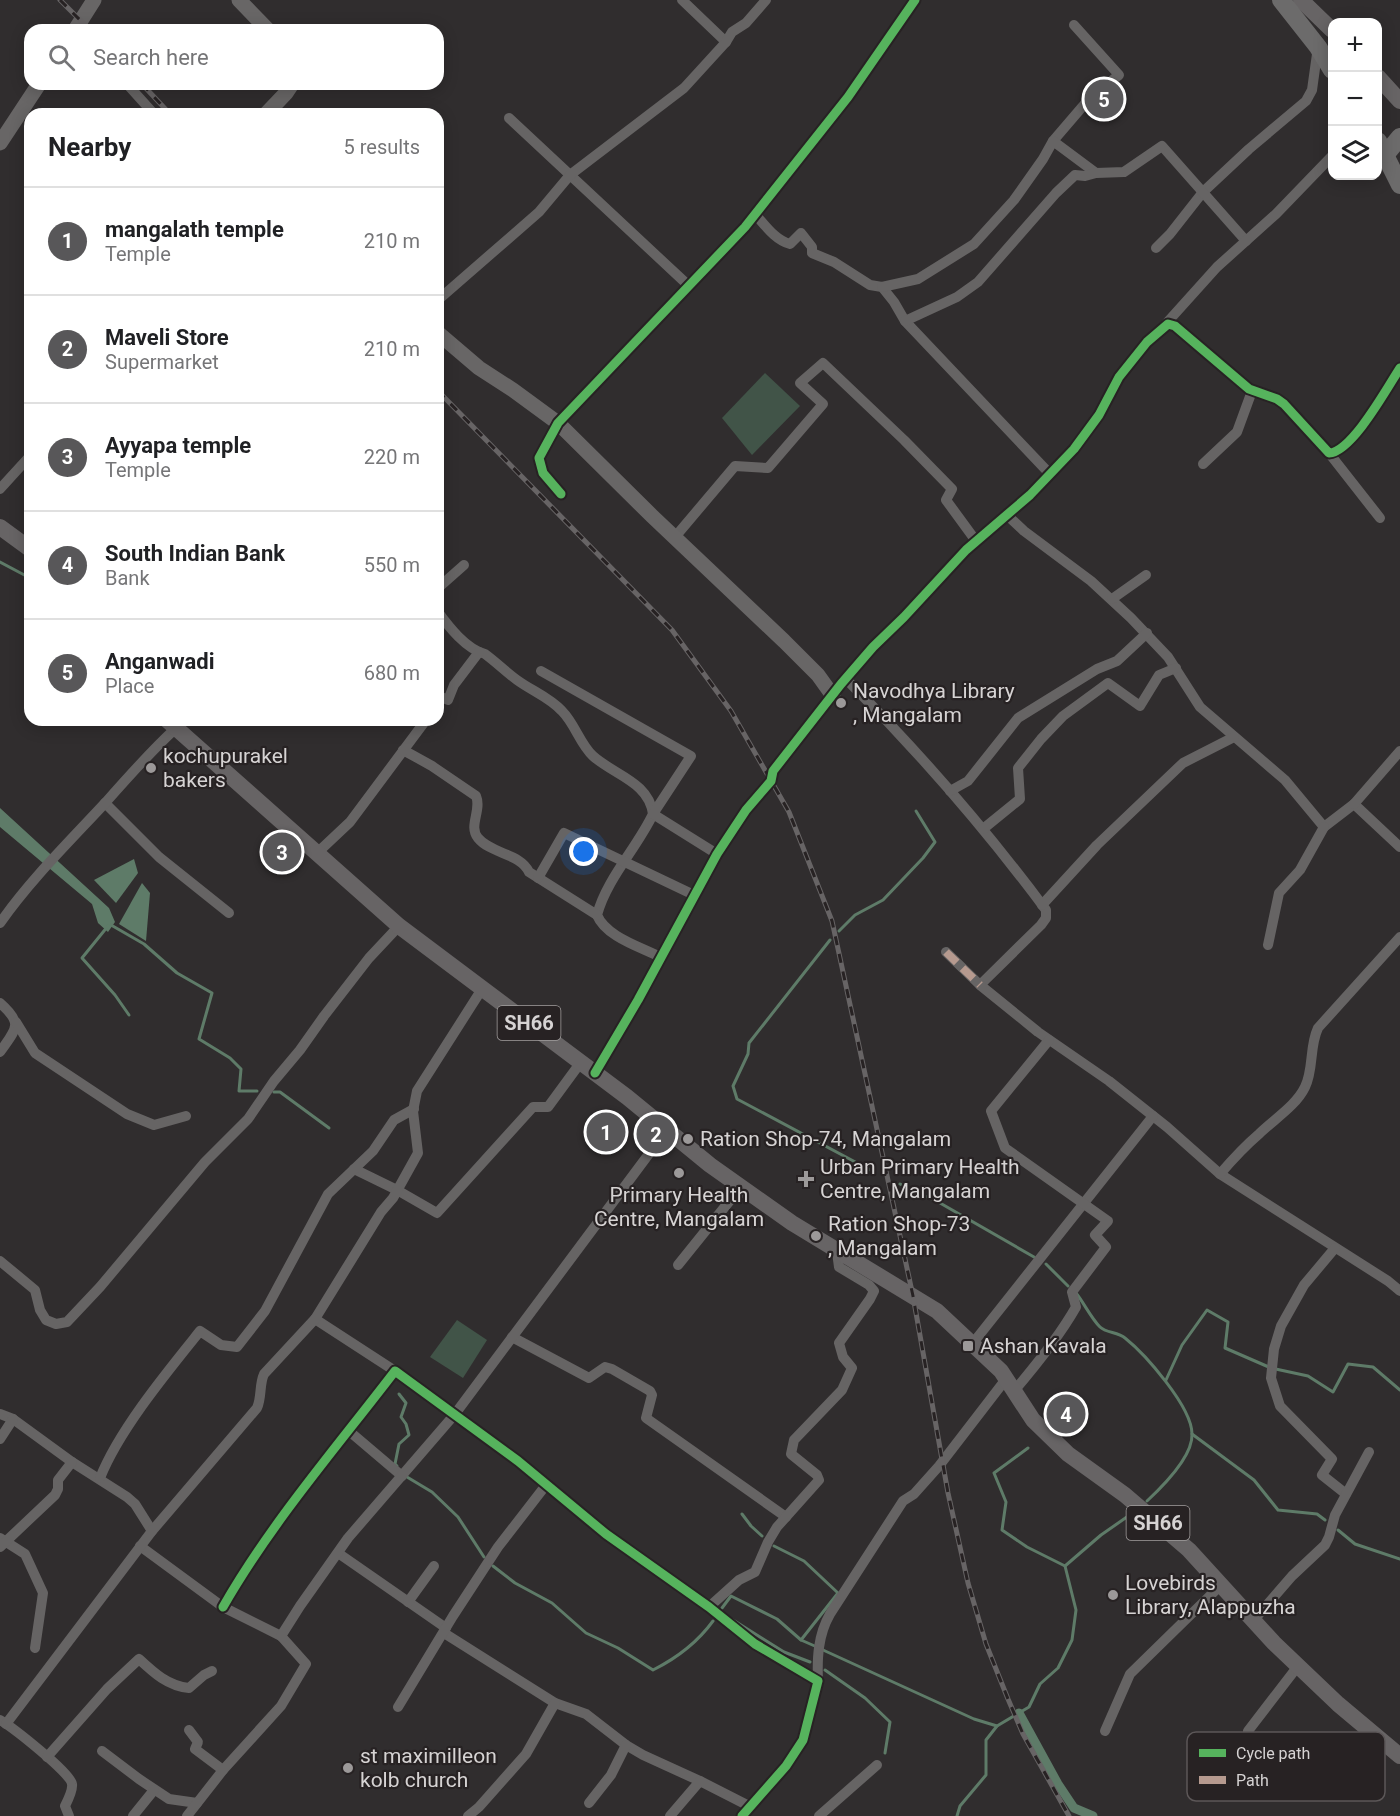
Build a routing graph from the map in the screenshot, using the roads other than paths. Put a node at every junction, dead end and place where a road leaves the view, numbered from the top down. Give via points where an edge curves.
1 (94, 0) edge
2 (239, 0) edge
3 (682, 0) edge
4 (766, 0) edge
5 (915, 0) edge
6 (1268, 0) edge
7 (1281, 0) edge
8 (1301, 0) edge
9 (80, 24) edge
10 (261, 24) edge
11 (1074, 25) dead end
12 (1328, 26) edge
13 (726, 42) junction
14 (1313, 42) junction
15 (1328, 64) edge
16 (1382, 82) edge
17 (35, 90) edge
18 (132, 90) edge
19 (288, 90) edge
20 (1400, 101) edge
21 (149, 108) edge
22 (272, 108) edge
23 (509, 118) dead end
24 (1400, 137) edge
25 (1053, 141) junction
26 (0, 143) edge
27 (1382, 147) edge
28 (1328, 160) edge
29 (1096, 173) junction
30 (570, 175) junction
31 (1400, 185) edge
32 (1203, 192) junction
33 (755, 214) junction
34 (1246, 241) junction
35 (1156, 248) dead end
36 (689, 286) junction
37 (882, 287) junction
38 (444, 295) edge
39 (905, 321) junction
40 (1162, 327) junction
41 (444, 338) edge
42 (1400, 368) edge
43 (1252, 391) junction
44 (558, 423) junction
45 (1329, 453) junction
46 (24, 463) edge
47 (1203, 464) dead end
48 (1049, 473) junction
49 (0, 489) edge
50 (561, 494) dead end
51 (1007, 515) junction
52 (1380, 518) dead end
53 (0, 527) edge
54 (675, 537) junction
55 (976, 541) junction
56 (24, 545) edge
57 (464, 565) dead end
58 (1146, 575) dead end
59 (444, 583) edge
60 (1112, 599) junction
61 (444, 620) edge
62 (1147, 633) junction
63 (479, 652) junction
64 (1176, 668) junction
65 (541, 671) dead end
66 (846, 679) junction
67 (833, 696) junction
68 (444, 698) edge
69 (170, 726) edge
70 (173, 726) edge
71 (421, 726) edge
72 (1234, 737) junction
73 (403, 750) junction
74 (1400, 751) edge
75 (950, 791) junction
76 (105, 803) junction
77 (1354, 804) junction
78 (653, 814) junction
79 (1324, 826) junction
80 (983, 829) junction
81 (1400, 847) edge
82 (316, 854) junction
83 (717, 854) junction
84 (625, 862) junction
85 (538, 878) junction
86 (694, 894) junction
87 (1042, 905) junction
88 (229, 913) dead end
89 (597, 915) junction
90 (0, 923) edge
91 (399, 926) junction
92 (1400, 937) edge
93 (1268, 945) dead end
94 (946, 952) dead end
95 (660, 957) junction
96 (980, 985) junction
97 (482, 989) junction
98 (0, 1003) edge
99 (16, 1022) junction
100 (1049, 1040) junction
101 (0, 1052) edge
102 (581, 1062) junction
103 (596, 1073) junction
104 (414, 1109) junction
105 (186, 1116) dead end
106 (1153, 1116) junction
107 (666, 1131) junction
108 (354, 1169) junction
109 (1220, 1174) junction
110 (740, 1188) junction
111 (398, 1190) junction
112 (1084, 1204) junction
113 (1335, 1248) junction
114 (837, 1252) junction
115 (0, 1261) edge
116 (678, 1265) dead end
117 (1400, 1291) edge
118 (315, 1319) junction
119 (512, 1337) junction
120 (973, 1343) junction
121 (395, 1371) junction
122 (1010, 1385) junction
123 (0, 1414) edge
124 (455, 1414) junction
125 (13, 1419) junction
126 (349, 1431) junction
127 (0, 1439) edge
128 (1369, 1452) dead end
129 (72, 1462) junction
130 (402, 1476) junction
131 (100, 1478) junction
132 (546, 1485) junction
133 (1346, 1494) junction
134 (786, 1517) junction
135 (152, 1531) junction
136 (2, 1542) edge
137 (140, 1546) junction
138 (338, 1553) junction
139 (434, 1566) dead end
140 (1221, 1585) junction
141 (408, 1602) junction
142 (709, 1606) junction
143 (222, 1607) junction
144 (1253, 1622) junction
145 (445, 1631) junction
146 (281, 1636) junction
147 (35, 1648) dead end
148 (1298, 1666) junction
149 (212, 1671) dead end
150 (818, 1681) junction
151 (555, 1703) junction
152 (398, 1707) dead end
153 (3, 1722) edge
154 (189, 1730) dead end
155 (1105, 1731) dead end
156 (1248, 1731) dead end
157 (1371, 1732) edge
158 (626, 1745) junction
159 (1385, 1745) edge
160 (102, 1751) dead end
161 (1400, 1755) edge
162 (47, 1756) junction
163 (878, 1765) dead end
164 (223, 1770) junction
165 (700, 1781) junction
166 (154, 1790) junction
167 (197, 1803) junction
168 (589, 1803) dead end
169 (751, 1807) junction
170 (69, 1816) edge
171 (133, 1816) edge
172 (187, 1816) edge
173 (468, 1816) edge
174 (669, 1816) edge
175 (742, 1816) edge
176 (819, 1816) edge

1 - 9 street
2 - 10 street
3 - 13 street
4 - 13 street
5 - 33 street via 848,97
6 - 14 highway
7 - 14 highway
8 - 12 main road
11 - 25 street via 1119,75 1089,99
13 - 30 street via 684,88
14 - 15 highway
14 - 32 street via 1312,90 1306,101
16 - 20 main road
17 - 26 street
18 - 21 street
19 - 22 street
23 - 30 street
24 - 27 highway
25 - 29 street
25 - 37 street via 1014,200 974,244 918,279
27 - 31 highway
28 - 34 street
29 - 32 street via 1124,172 1162,146
29 - 39 street via 1075,175 1065,184 978,282 957,297
30 - 36 street
30 - 38 street via 539,212
32 - 34 street
32 - 35 street
33 - 36 street
33 - 37 street via 785,243 801,233 812,253 870,285
34 - 40 street
36 - 44 street
37 - 39 street
39 - 48 street
40 - 43 street via 1175,326
40 - 48 street via 1119,377 1085,436
41 - 44 street via 479,368
42 - 45 street via 1357,433
43 - 45 street via 1284,404
43 - 47 street via 1237,432
44 - 50 street via 539,458 543,473
44 - 54 street
45 - 52 street
46 - 49 street
48 - 51 street
51 - 55 street
51 - 60 street
53 - 56 main road
54 - 55 street via 735,466 768,468 823,404 800,383 823,363 952,489 946,500
54 - 67 street via 807,663
55 - 66 street
57 - 59 street
58 - 60 street
60 - 62 street
61 - 63 street
62 - 64 street
62 - 75 street via 1117,661 1097,669 1018,718 968,781
63 - 68 street via 454,684 448,700
63 - 78 street via 548,698 575,727 592,755 647,795
64 - 72 street via 1196,702
64 - 80 street via 1160,675 1140,706 1108,683 1063,716 1018,768 1020,799
65 - 78 street via 691,756
66 - 67 street
66 - 75 street
67 - 83 street via 773,771 771,781
69 - 76 street
70 - 82 main road, SH66
71 - 73 street
72 - 79 street via 1285,780
72 - 87 street via 1183,763 1097,845
73 - 82 street via 350,822
73 - 85 street via 476,796 478,808 473,829 477,837 485,845 526,864
74 - 77 street
75 - 80 street
76 - 88 street via 159,857
76 - 90 street via 60,849
77 - 79 street
77 - 81 street
78 - 83 street
78 - 84 street
79 - 93 street via 1300,870 1279,893
80 - 87 street
82 - 91 main road, SH66
83 - 86 street
84 - 85 street via 564,833
84 - 86 street
84 - 89 street
85 - 89 street
86 - 95 street
87 - 96 street via 1046,918 1041,925
89 - 95 street via 616,935
91 - 97 main road, SH66
91 - 115 street via 369,958 248,1119 205,1162 67,1322 56,1324 46,1320 35,1290
92 - 109 street via 1318,1028 1305,1088
94 - 96 street
95 - 103 street
96 - 100 street
97 - 102 main road, SH66
97 - 104 street via 417,1091
98 - 99 street
99 - 101 street
99 - 105 street via 35,1053 127,1114 154,1125
100 - 106 street
100 - 112 street via 990,1111 1005,1148
102 - 103 main road, SH66
102 - 111 street via 548,1107 533,1107 437,1213
103 - 107 main road, SH66
104 - 108 street via 394,1120
104 - 111 street via 418,1153
106 - 109 street
106 - 112 street
107 - 110 main road, SH66
107 - 119 street
108 - 111 street
108 - 131 street via 328,1194 265,1311 237,1347 221,1345 200,1331 129,1425
109 - 113 street
110 - 114 main road, SH66
110 - 116 street
111 - 118 street
112 - 120 street
112 - 122 street via 1108,1221 1095,1235 1106,1247 1072,1292 1076,1307 1066,1325 1036,1366
113 - 117 street
113 - 133 street via 1304,1285 1281,1326 1271,1378 1280,1406 1332,1459 1322,1475
114 - 120 main road, SH66 via 938,1311
114 - 134 street via 839,1267 874,1290 839,1343 852,1368 842,1390 794,1440 791,1454 819,1480
118 - 121 street
118 - 135 street via 264,1374 256,1408
119 - 124 street
119 - 134 street via 589,1378 605,1367 650,1391 646,1418
120 - 122 main road, SH66
121 - 124 street
121 - 126 street
122 - 140 main road, SH66 via 1034,1420 1068,1454 1133,1502 1189,1550
122 - 150 street via 914,1494 903,1501 825,1622 818,1651
123 - 125 street
124 - 130 street
124 - 132 street
125 - 127 street
125 - 129 street
126 - 130 street
126 - 143 street via 273,1528
128 - 133 street
129 - 131 street
129 - 136 street via 58,1480 55,1495
130 - 138 street
131 - 135 street via 135,1504
132 - 142 street via 606,1534
132 - 145 street via 498,1547
133 - 144 street via 1325,1545
134 - 142 street via 771,1536 755,1572 739,1580
135 - 137 street
136 - 147 street via 25,1554 43,1593
137 - 143 street
137 - 153 street
138 - 141 street
138 - 146 street
139 - 141 street
140 - 144 main road, SH66
140 - 155 street via 1130,1674
141 - 145 street
142 - 150 street via 755,1644
143 - 146 street
144 - 148 main road, SH66
145 - 151 street
145 - 152 street
146 - 164 street via 306,1664 281,1706
148 - 156 street
148 - 157 main road, SH66
149 - 162 street via 189,1688 178,1687 139,1659
150 - 169 street via 803,1740
151 - 158 street via 586,1714
151 - 173 street via 526,1754
153 - 162 street
154 - 164 street via 198,1742 195,1749
158 - 165 street
158 - 168 street via 611,1775
159 - 161 main road, SH66
160 - 166 street
162 - 170 street via 71,1779 73,1786 65,1806
163 - 176 street
164 - 167 street
165 - 169 street
165 - 174 street
166 - 167 street via 169,1799
166 - 171 street
167 - 172 street
169 - 175 street

